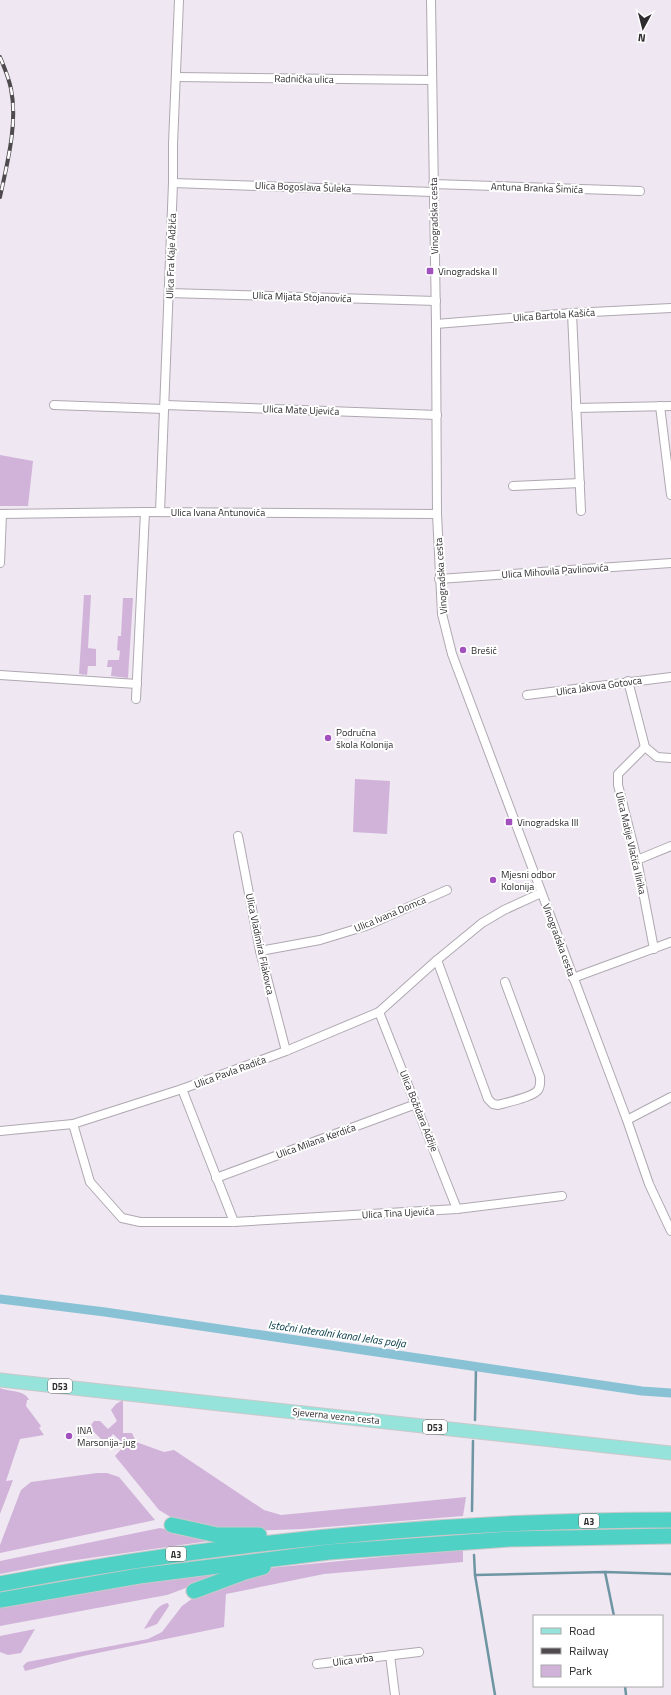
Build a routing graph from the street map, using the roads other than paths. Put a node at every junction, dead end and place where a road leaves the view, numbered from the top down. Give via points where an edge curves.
1 (179, 0) edge
2 (431, 0) edge
3 (176, 77) junction
4 (432, 80) junction
5 (173, 183) junction
6 (433, 188) junction
7 (640, 191) dead end
8 (169, 293) junction
9 (436, 301) junction
10 (671, 308) edge
11 (572, 313) junction
12 (436, 324) junction
13 (54, 404) dead end
14 (660, 406) junction
15 (671, 406) edge
16 (165, 407) junction
17 (576, 408) junction
18 (436, 415) junction
19 (580, 483) junction
20 (513, 486) dead end
21 (671, 495) edge
22 (581, 510) dead end
23 (145, 512) junction
24 (160, 512) junction
25 (1, 514) edge
26 (437, 514) junction
27 (671, 563) edge
28 (0, 564) edge
29 (440, 579) junction
30 (0, 675) edge
31 (671, 677) edge
32 (628, 681) junction
33 (137, 684) junction
34 (527, 695) dead end
35 (136, 699) dead end
36 (645, 747) junction
37 (671, 758) edge
38 (238, 836) dead end
39 (671, 846) edge
40 (637, 860) junction
41 (447, 890) dead end
42 (541, 893) junction
43 (671, 942) edge
44 (654, 949) junction
45 (260, 951) junction
46 (437, 960) junction
47 (573, 978) junction
48 (505, 982) dead end
49 (379, 1012) junction
50 (286, 1051) junction
51 (182, 1089) junction
52 (671, 1097) edge
53 (416, 1104) junction
54 (627, 1120) junction
55 (73, 1124) junction
56 (0, 1131) edge
57 (216, 1178) junction
58 (562, 1196) dead end
59 (457, 1209) junction
60 (234, 1222) junction
61 (671, 1231) edge
62 (0, 1380) edge
63 (671, 1453) edge
64 (671, 1520) edge
65 (172, 1525) dead end
66 (353, 1534) junction
67 (671, 1536) edge
68 (329, 1552) junction
69 (0, 1584) edge
70 (194, 1591) dead end
71 (0, 1600) edge
72 (419, 1652) dead end
73 (390, 1655) junction
74 (316, 1664) dead end
75 (395, 1695) edge

1 - 3 street, Ulica Fra Kaje Adžića
2 - 4 street, Vinogradska cesta
3 - 4 street, Radnička ulica
3 - 5 street, Ulica Fra Kaje Adžića
4 - 6 street, Vinogradska cesta
5 - 6 street, Ulica Bogoslava Šuleka
5 - 8 street, Ulica Fra Kaje Adžića
6 - 7 street, Antuna Branka Šimića
6 - 9 street, Vinogradska cesta
8 - 9 street, Ulica Mijata Stojanovića
8 - 16 street, Ulica Fra Kaje Adžića
9 - 12 street, Vinogradska cesta
10 - 11 street, Ulica Bartola Kašića
11 - 12 street, Ulica Bartola Kašića
11 - 17 street
12 - 18 street, Vinogradska cesta
13 - 16 street, Ulica Mate Ujevića
14 - 15 street
14 - 17 street
14 - 21 street
16 - 18 street, Ulica Mate Ujevića
16 - 24 street, Ulica Fra Kaje Adžića
17 - 19 street
18 - 26 street, Vinogradska cesta
19 - 20 street
19 - 22 street
23 - 24 street, Ulica Ivana Antunovića
23 - 25 street, Ulica Ivana Antunovića
23 - 33 street
24 - 26 street, Ulica Ivana Antunovića
25 - 28 street
26 - 29 street, Vinogradska cesta
27 - 29 street, Ulica Mihovila Pavlinovića
29 - 42 street, Vinogradska cesta via 442,614 452,654
30 - 33 street
31 - 32 street, Ulica Jakova Gotovca
32 - 34 street, Ulica Jakova Gotovca
32 - 36 street
33 - 35 street
36 - 37 street via 656,757
36 - 40 street, Ulica Matije Vlačića Ilirika via 618,774 618,785
38 - 45 street, Ulica Vladimira Filakovca
39 - 40 street
40 - 44 street, Ulica Matije Vlačića Ilirika
41 - 45 street, Ulica Ivana Domca via 366,926 320,940
42 - 46 street, Ulica Pavla Radića via 504,910 482,924
42 - 47 street, Vinogradska cesta
43 - 44 street
44 - 47 street
45 - 50 street, Ulica Vladimira Filakovca
46 - 48 street via 488,1100 498,1105 533,1094 541,1084
46 - 49 street, Ulica Pavla Radića
47 - 54 street, Vinogradska cesta
49 - 50 street, Ulica Pavla Radića
49 - 53 street, Ulica Božidara Adžije
50 - 51 street, Ulica Pavla Radića
51 - 55 street, Ulica Pavla Radića
51 - 57 street
52 - 54 street
53 - 57 street, Ulica Milana Kerdića
53 - 59 street, Ulica Božidara Adžije
54 - 61 street, Vinogradska cesta via 649,1184
55 - 56 street, Ulica Pavla Radića
55 - 60 street, Ulica Tina Ujevića via 90,1182 122,1218 140,1222
57 - 60 street
58 - 59 street, Ulica Tina Ujevića
59 - 60 street, Ulica Tina Ujevića
62 - 63 main road, Sjeverna vezna cesta / D53
64 - 66 highway, A3 via 507,1524
65 - 66 highway via 233,1536 332,1529
66 - 69 highway, A3 via 127,1561
67 - 68 highway, A3 via 510,1539
68 - 70 highway via 310,1560 258,1568
68 - 71 highway, A3 via 139,1576
72 - 73 street, Ulica vrba
73 - 74 street, Ulica vrba
73 - 75 street

